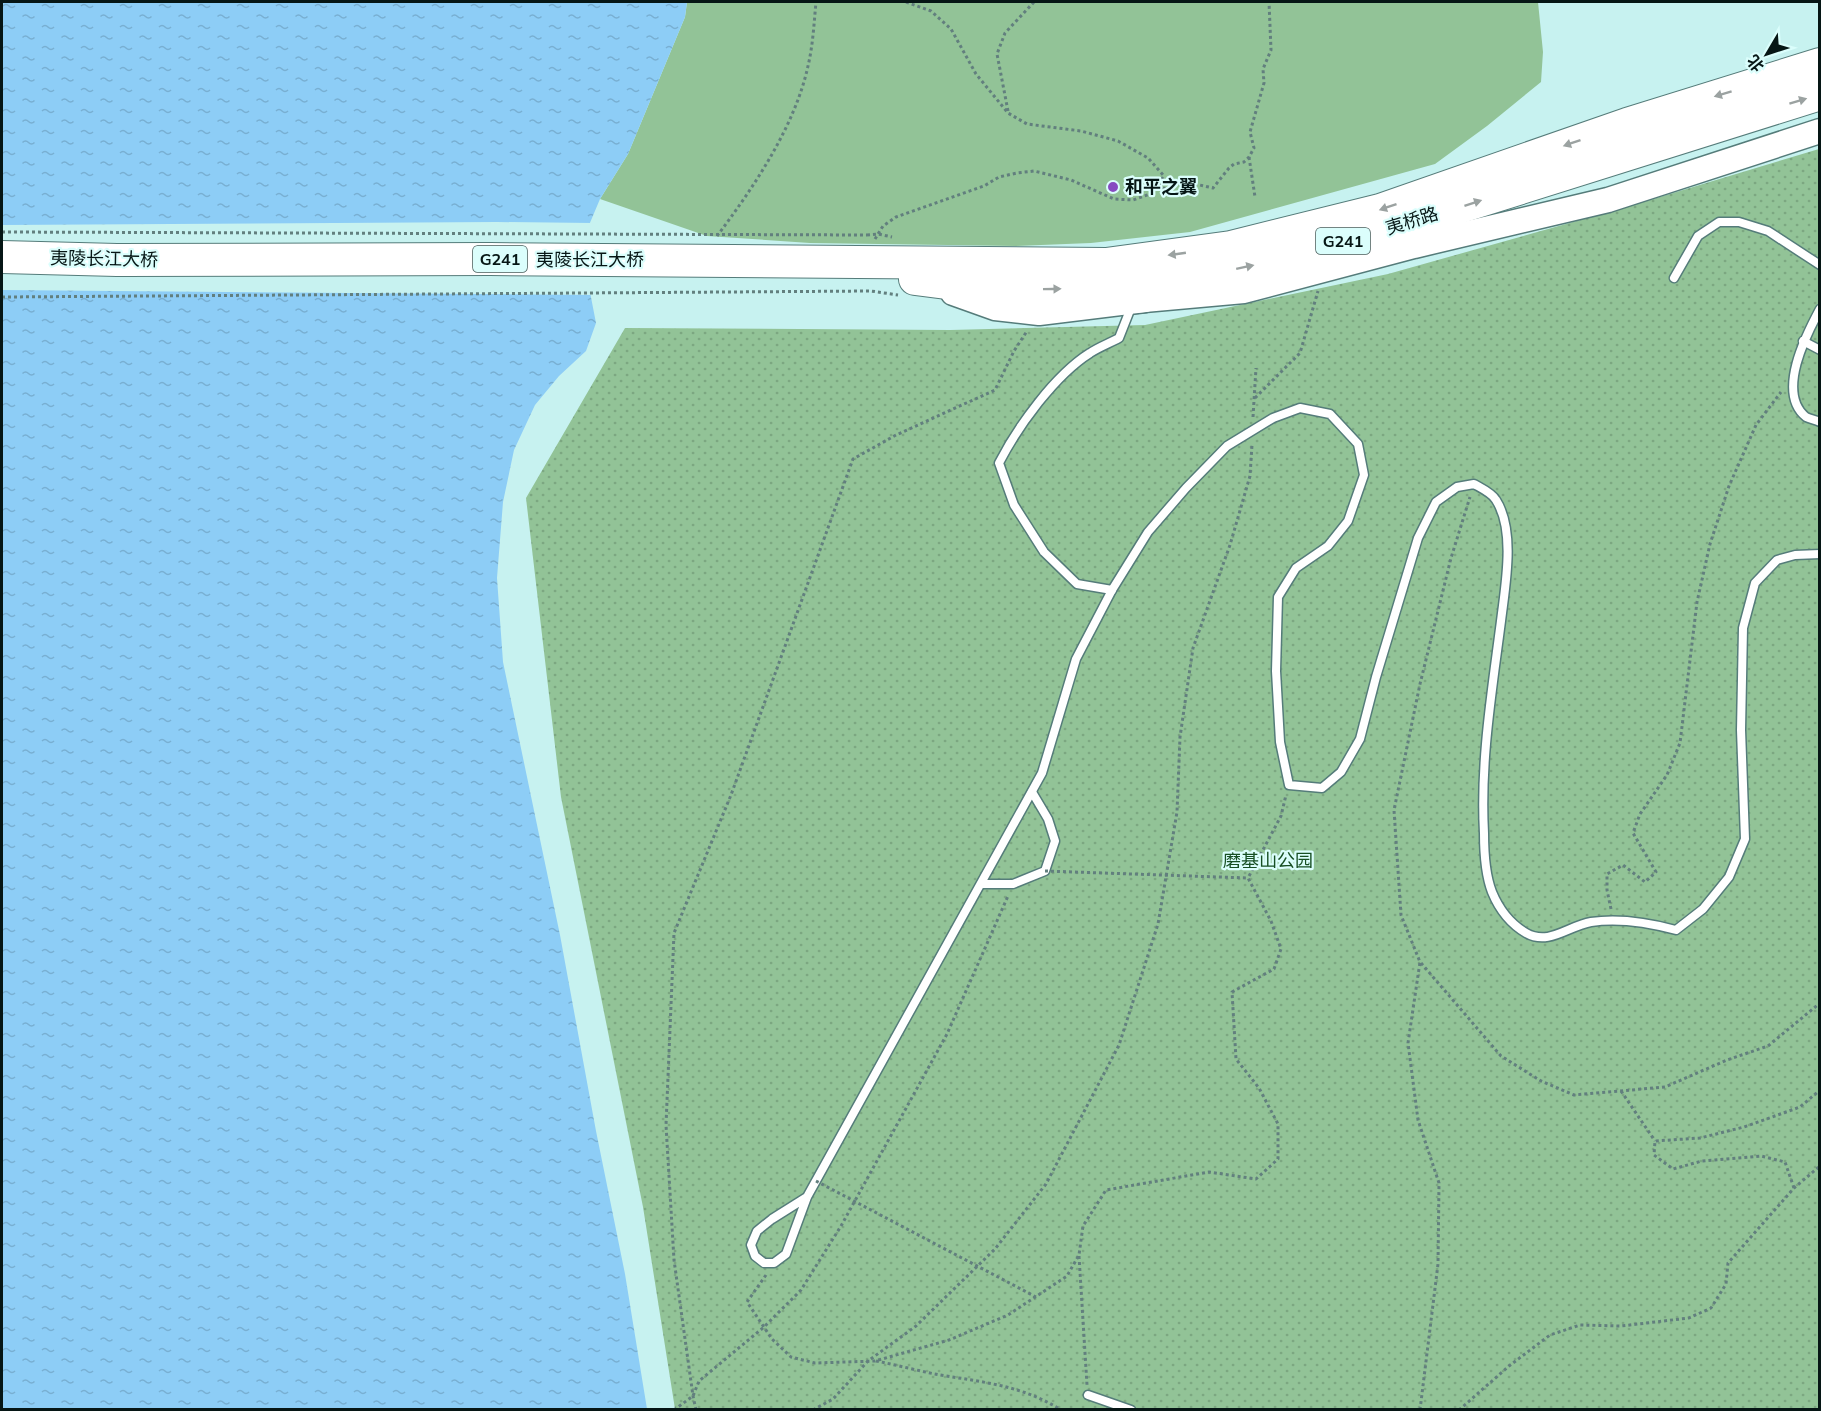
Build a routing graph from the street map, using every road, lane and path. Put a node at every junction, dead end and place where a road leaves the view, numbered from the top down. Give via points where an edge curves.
1 (816, 2) edge
2 (906, 2) edge
3 (1034, 2) edge
4 (1269, 2) edge
5 (1820, 64) edge
6 (1820, 94) edge
7 (1008, 113) junction
8 (1820, 131) edge
9 (1250, 157) junction
10 (1158, 184) junction
11 (1255, 196) dead end
12 (2, 232) edge
13 (867, 235) dead end
14 (714, 241) dead end
15 (873, 241) dead end
16 (2, 257) edge
17 (1820, 265) edge
18 (1324, 270) junction
19 (2, 275) edge
20 (996, 276) junction
21 (1674, 278) dead end
22 (917, 279) junction
23 (871, 291) dead end
24 (2, 297) edge
25 (1139, 301) junction
26 (1820, 309) edge
27 (1039, 312) junction
28 (1803, 341) junction
29 (1820, 350) edge
30 (1256, 368) dead end
31 (1793, 376) junction
32 (1254, 400) junction
33 (1820, 422) edge
34 (1252, 430) junction
35 (1474, 484) junction
36 (1820, 554) edge
37 (1112, 590) junction
38 (1289, 785) junction
39 (1032, 792) junction
40 (1045, 872) junction
41 (1248, 878) junction
42 (982, 884) junction
43 (1013, 884) junction
44 (1614, 922) junction
45 (1420, 962) junction
46 (1820, 1003) edge
47 (1820, 1090) edge
48 (1621, 1091) junction
49 (1655, 1141) junction
50 (1820, 1166) edge
51 (816, 1182) junction
52 (1794, 1188) junction
53 (807, 1197) junction
54 (1079, 1255) junction
55 (774, 1263) junction
56 (1036, 1296) junction
57 (764, 1327) junction
58 (868, 1361) junction
59 (875, 1361) junction
60 (1088, 1395) joint
61 (693, 1396) junction
62 (674, 1410) edge
63 (696, 1410) edge
64 (813, 1410) edge
65 (1061, 1410) edge
66 (1131, 1410) edge
67 (1420, 1410) edge
68 (1460, 1410) edge

1 - 14 path via 808,66 797,101 761,171
2 - 7 path via 931,11 951,29 976,74
3 - 7 path via 1005,33 997,54
4 - 9 path via 1271,50 1263,69 1264,83 1250,132 1254,148
5 -> 20 highway, 夷桥路 / G241 via 1627,124 1380,210 1231,247
20 -> 6 highway, 夷桥路 / G241 via 1053,289 1173,282 1270,262 1403,225
7 - 10 path via 1026,124 1081,131 1118,141 1148,158 1164,176
8 - 18 street via 1608,200
9 - 10 path via 1228,168 1212,188 1182,181 1168,191
9 - 11 path
10 - 15 path via 1150,194 1133,200 1114,199 1071,180 1034,171 1017,172 896,217 883,226
12 - 13 path, bridge
16 - 20 highway, 夷陵长江大桥 / G241 via 490,259
17 - 21 lane via 1768,231 1739,222 1719,222 1698,236
18 - 25 street via 1244,291
18 - 32 path via 1300,353
19 - 22 highway, 夷陵长江大桥 / G241 via 710,269
20 - 22 highway, 夷陵长江大桥 / G241
22 - 27 street via 995,308
23 - 24 path
25 - 27 street
25 - 37 lane via 1119,338 1089,354 1057,382 1012,437 999,463 1014,506 1044,552 1077,584
26 - 28 lane
27 - 61 path via 994,390 853,459 731,795 674,933 666,1125 674,1260
28 - 29 lane
28 - 31 lane
30 - 32 path
31 - 33 lane via 1795,401 1807,417
31 - 44 path via 1756,425 1726,495 1697,602 1680,743 1667,775 1640,814 1633,833 1656,872 1645,882 1623,865 1607,874
32 - 34 path
34 - 37 lane via 1227,446 1186,488 1148,532
34 - 38 lane via 1300,408 1330,414 1358,444 1364,475 1348,521 1328,546 1296,568 1278,597 1276,671 1280,742
34 - 58 path via 1250,476 1193,648 1180,736 1177,812 1158,924 1119,1045 1046,1184 995,1249 916,1326
35 - 38 lane via 1458,487 1436,502 1419,538 1360,739 1341,772 1322,788
35 - 44 lane via 1496,498 1504,518 1509,560 1486,737 1482,805 1485,860 1492,891 1506,918 1528,934 1551,938 1589,922
35 - 45 path via 1420,684 1394,810 1401,915
36 - 44 lane via 1777,560 1755,583 1743,628 1744,839 1730,877 1703,909 1676,930
37 - 39 lane via 1076,659 1042,773
38 - 41 path via 1281,816
39 - 40 lane via 1048,819 1055,841
39 - 42 lane
40 - 41 path, bridge
40 - 43 lane
41 - 54 path via 1281,949 1274,969 1232,992 1236,1059 1259,1088 1278,1124 1278,1159 1256,1179 1209,1172 1106,1190 1083,1226
42 - 43 lane
42 - 51 lane
43 - 57 path via 947,1034 841,1226 801,1290
45 - 48 path via 1501,1056 1541,1081 1574,1095
45 - 67 path via 1408,1042 1418,1120 1439,1183 1438,1263
46 - 48 path via 1768,1046 1665,1087
47 - 49 path via 1800,1107 1744,1127 1700,1138
48 - 49 path
49 - 52 path via 1654,1155 1672,1169 1702,1161 1761,1156 1785,1162
50 - 52 path
51 - 53 lane
51 - 56 path, bridge
52 - 68 path via 1728,1263 1726,1284 1711,1308 1689,1318 1621,1326 1580,1325 1550,1335
53 - 55 lane via 786,1254
53 - 55 lane via 757,1231 751,1245 755,1256 764,1263
54 - 56 path via 1067,1276
54 - 60 path
55 - 57 path via 747,1302
56 - 59 path via 1008,1315 949,1340
57 - 58 path via 791,1357 815,1363
57 - 61 path via 699,1381
58 - 59 path
58 - 64 path via 833,1399
59 - 65 path via 999,1384 1043,1398
60 - 66 lane
61 - 62 path
61 - 63 path

